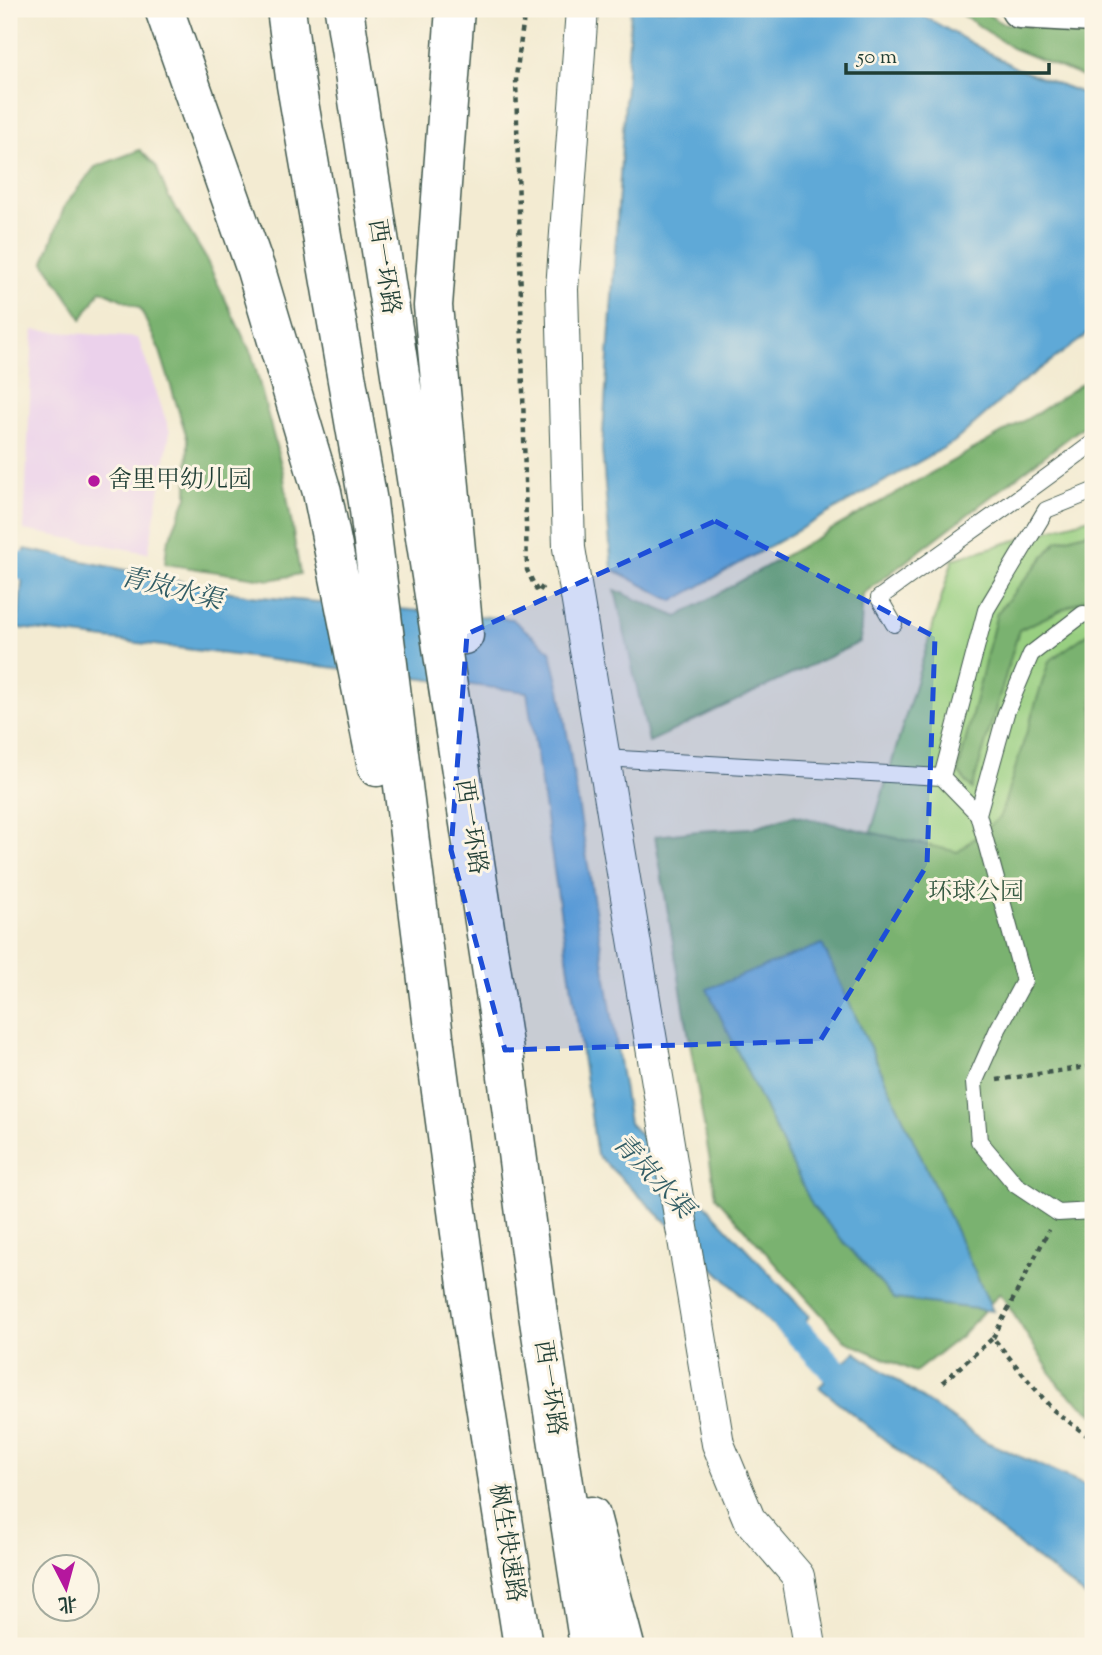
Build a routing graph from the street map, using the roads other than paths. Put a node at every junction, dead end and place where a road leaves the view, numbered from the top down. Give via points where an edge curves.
1 (164, 9) edge
2 (286, 9) edge
3 (344, 9) edge
4 (455, 9) edge
5 (582, 9) edge
6 (1020, 9) edge
7 (1093, 13) edge
8 (1093, 443) edge
9 (1093, 491) edge
10 (1093, 615) edge
11 (894, 624) dead end
12 (612, 758) junction
13 (942, 777) junction
14 (978, 814) junction
15 (503, 1045) junction
16 (438, 1069) junction
17 (1093, 1211) edge
18 (538, 1314) junction
19 (472, 1322) junction
20 (496, 1646) edge
21 (523, 1646) edge
22 (589, 1646) edge
23 (625, 1646) edge
24 (810, 1646) edge

1 - 16 main road via 256,270 322,492
2 - 16 main road via 368,502
3 - 15 main road, 西一环路
4 - 15 main road via 433,306
5 - 12 street via 562,289 569,548
6 - 7 main road
8 - 11 lane via 879,598
9 - 13 lane via 1046,510 986,610
10 - 14 lane via 1083,614 1031,654 1006,713
12 - 13 lane
12 - 24 street via 718,1444 749,1519 798,1576
13 - 14 lane
14 - 17 lane via 1024,981 974,1083 979,1141 1016,1185 1058,1213
15 - 18 main road, 西一环路
16 - 19 main road
18 - 22 main road, 西一环路
18 - 23 main road
19 - 20 main road
19 - 21 main road, 枫生快速路

